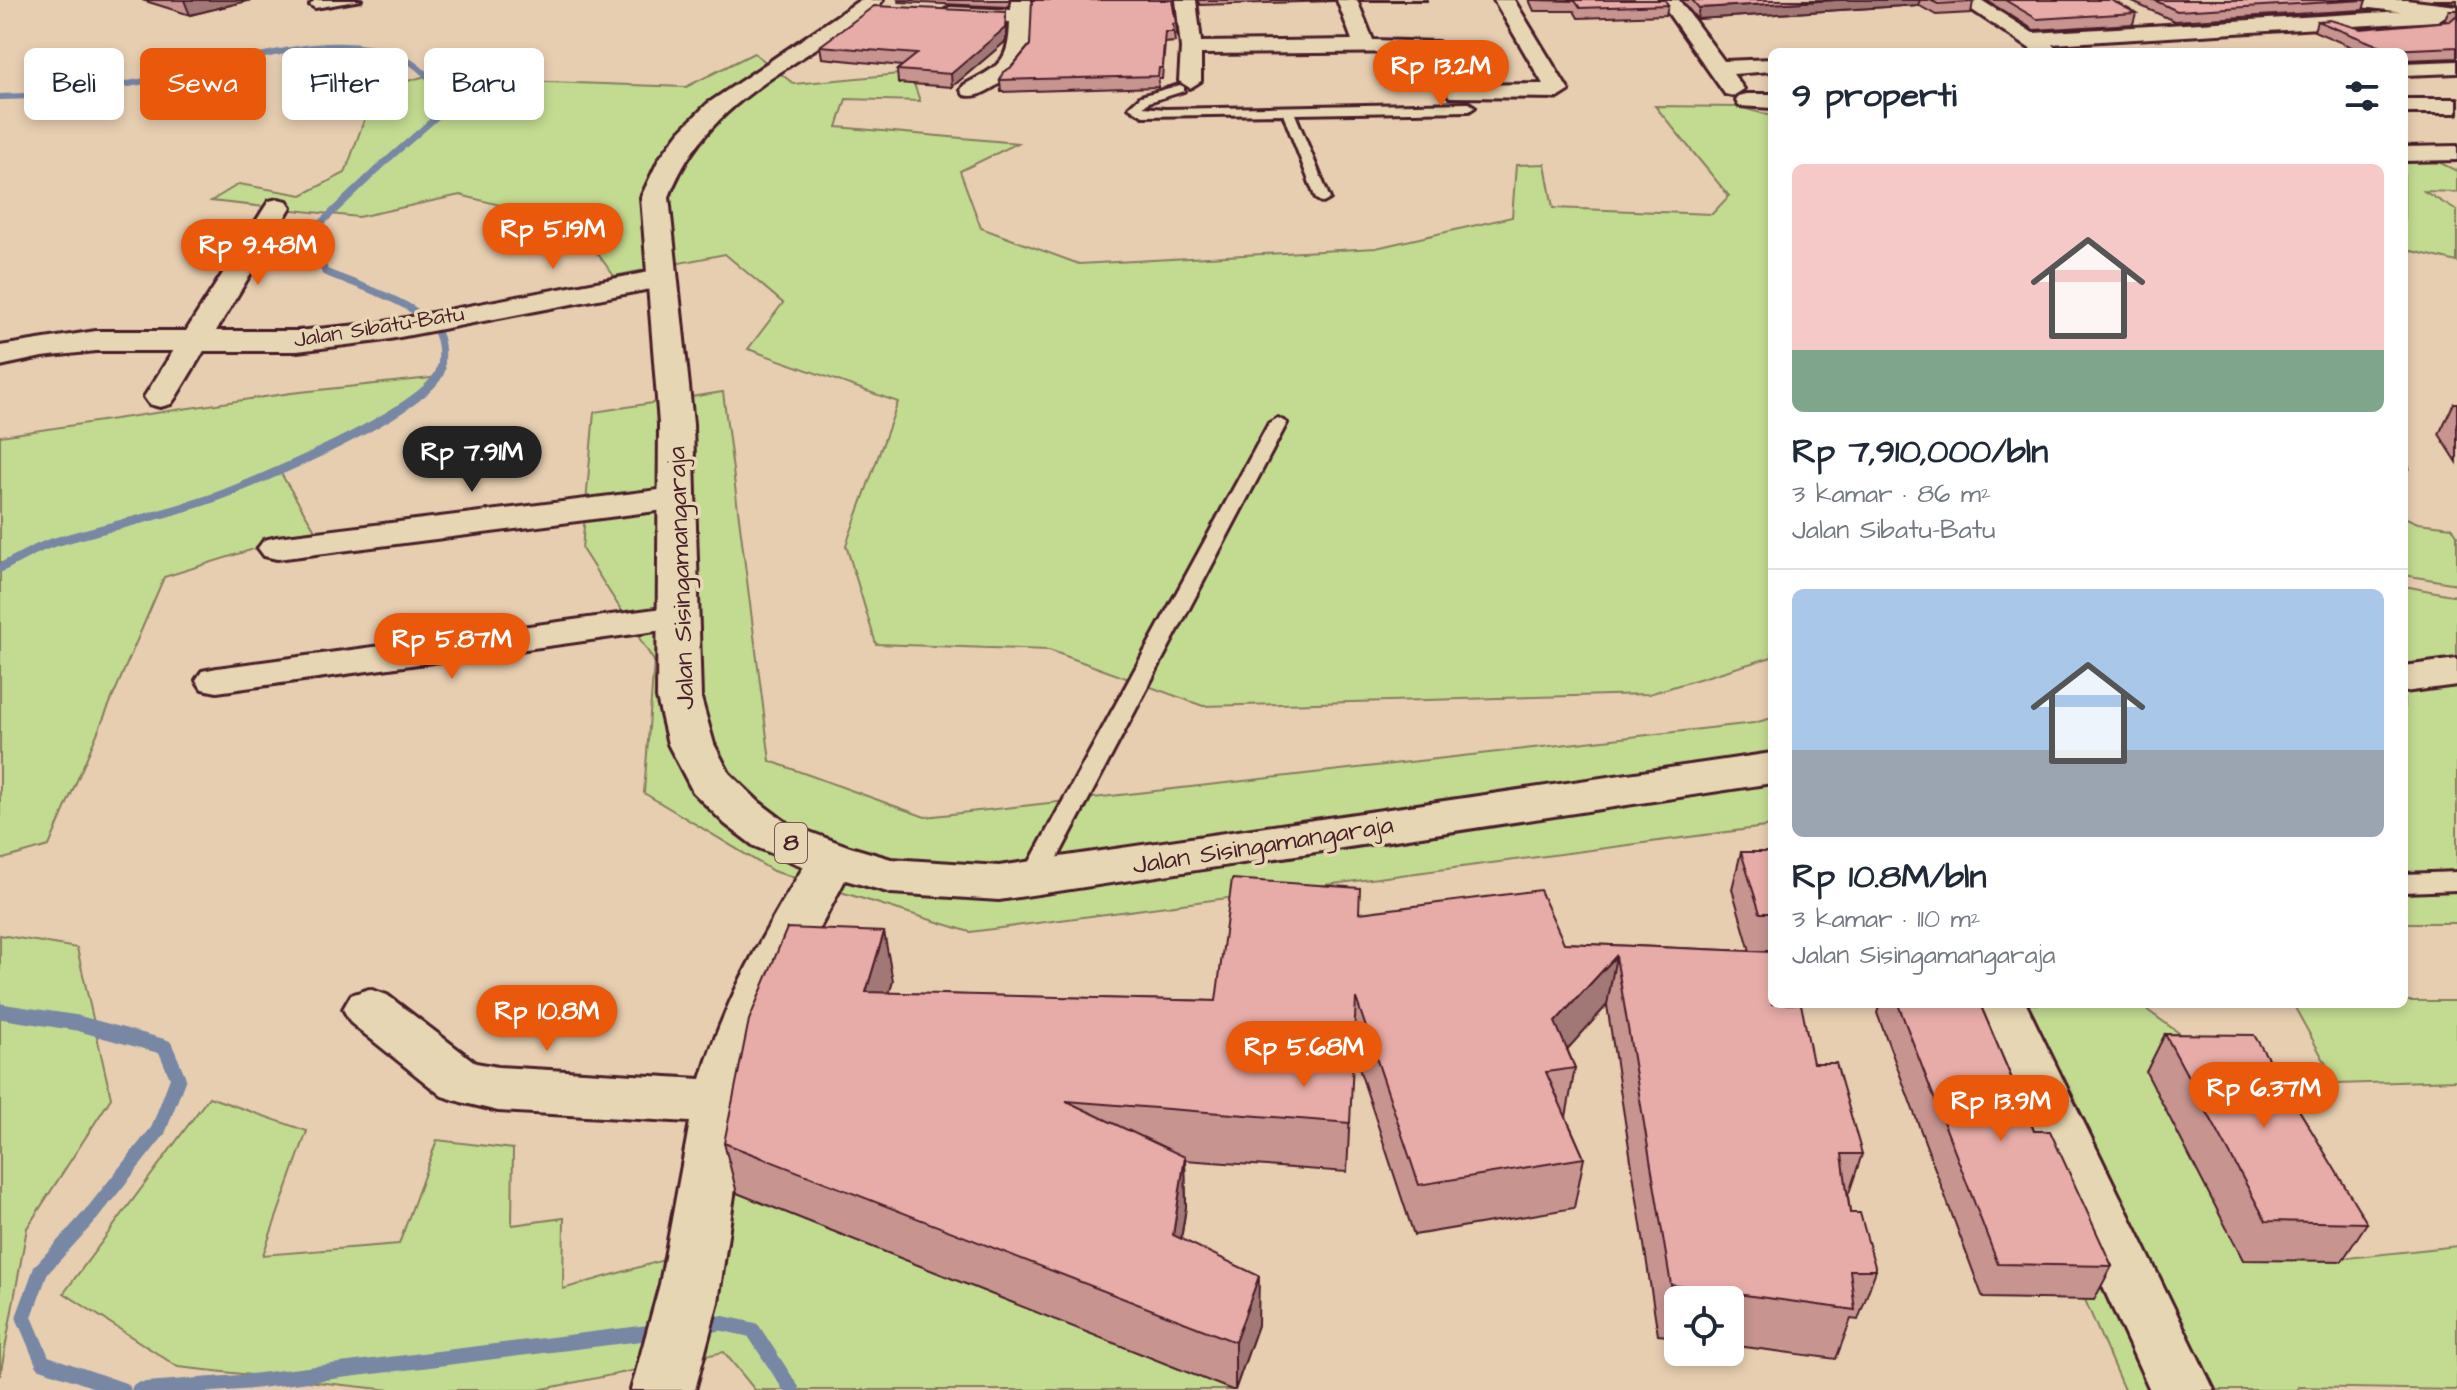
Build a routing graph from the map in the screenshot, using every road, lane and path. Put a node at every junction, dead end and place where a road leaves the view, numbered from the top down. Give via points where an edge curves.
1 (321, 0) edge
2 (356, 0) edge
3 (1186, 0) edge
4 (1347, 0) edge
5 (1504, 0) edge
6 (1669, 0) edge
7 (1967, 0) edge
8 (2352, 0) edge
9 (875, 6) edge
10 (1021, 8) edge
11 (930, 12) edge
12 (2133, 13) edge
13 (2445, 18) edge
14 (2319, 22) junction
15 (2251, 27) junction
16 (2418, 29) edge
17 (2174, 33) junction
18 (2350, 33) edge
19 (2029, 39) junction
20 (2290, 45) dead end
21 (1365, 46) junction
22 (1191, 48) junction
23 (2044, 48) edge
24 (2200, 48) edge
25 (1768, 65) edge
26 (2457, 67) edge
27 (1716, 68) junction
28 (2408, 69) edge
29 (1185, 85) junction
30 (972, 90) dead end
31 (1768, 100) edge
32 (2408, 106) edge
33 (2457, 106) edge
34 (1469, 107) dead end
35 (1288, 112) junction
36 (1177, 113) junction
37 (2457, 153) edge
38 (2408, 154) edge
39 (1323, 199) dead end
40 (278, 207) dead end
41 (660, 279) junction
42 (194, 340) junction
43 (0, 356) edge
44 (160, 397) dead end
45 (1278, 423) dead end
46 (675, 499) junction
47 (277, 548) dead end
48 (678, 618) junction
49 (2457, 672) edge
50 (2408, 678) edge
51 (217, 680) dead end
52 (1768, 769) edge
53 (832, 859) junction
54 (1033, 880) junction
55 (2457, 881) edge
56 (2408, 883) edge
57 (2002, 1008) edge
58 (369, 1009) dead end
59 (722, 1102) junction
60 (670, 1370) edge
61 (2182, 1390) edge

1 - 2 lane via 315,5
3 - 22 street
4 - 21 street
5 - 21 street via 1558,91 1458,92 1431,46
6 - 27 street
7 - 19 street
8 - 13 main road
9 - 41 main road, Jalan Sisingamangaraja / 8 via 737,93 687,139 655,197
10 - 11 street
10 - 30 street via 1017,62
12 - 17 street
13 - 14 street
13 - 16 lane
14 - 15 street
14 - 18 lane
15 - 17 street
15 - 20 street
17 - 19 street
17 - 24 street
19 - 23 street
21 - 22 street
22 - 29 street
25 - 27 street
26 - 28 street
27 - 31 street via 1740,95
29 - 36 lane via 1167,104
29 - 36 lane via 1135,104 1143,112
32 - 33 street
34 - 35 lane
35 - 36 lane
35 - 39 lane
37 - 38 street
40 - 42 street
41 - 42 main road, Jalan Sibatu-Batu via 379,332 288,342
41 - 46 main road, Jalan Sisingamangaraja / 8 via 676,424
42 - 43 main road, Jalan Sibatu-Batu via 75,342
42 - 44 street
45 - 54 lane
46 - 47 street
46 - 48 main road, Jalan Sisingamangaraja / 8
48 - 51 street
48 - 53 main road, Jalan Sisingamangaraja / 8 via 679,698 691,744 710,781 771,835
49 - 50 main road
52 - 54 main road, Jalan Sisingamangaraja / 8
53 - 54 main road, Jalan Sisingamangaraja / 8 via 925,880
53 - 59 street via 751,1013
55 - 56 lane
57 - 61 street
58 - 59 street via 461,1081 498,1089
59 - 60 street via 697,1253

